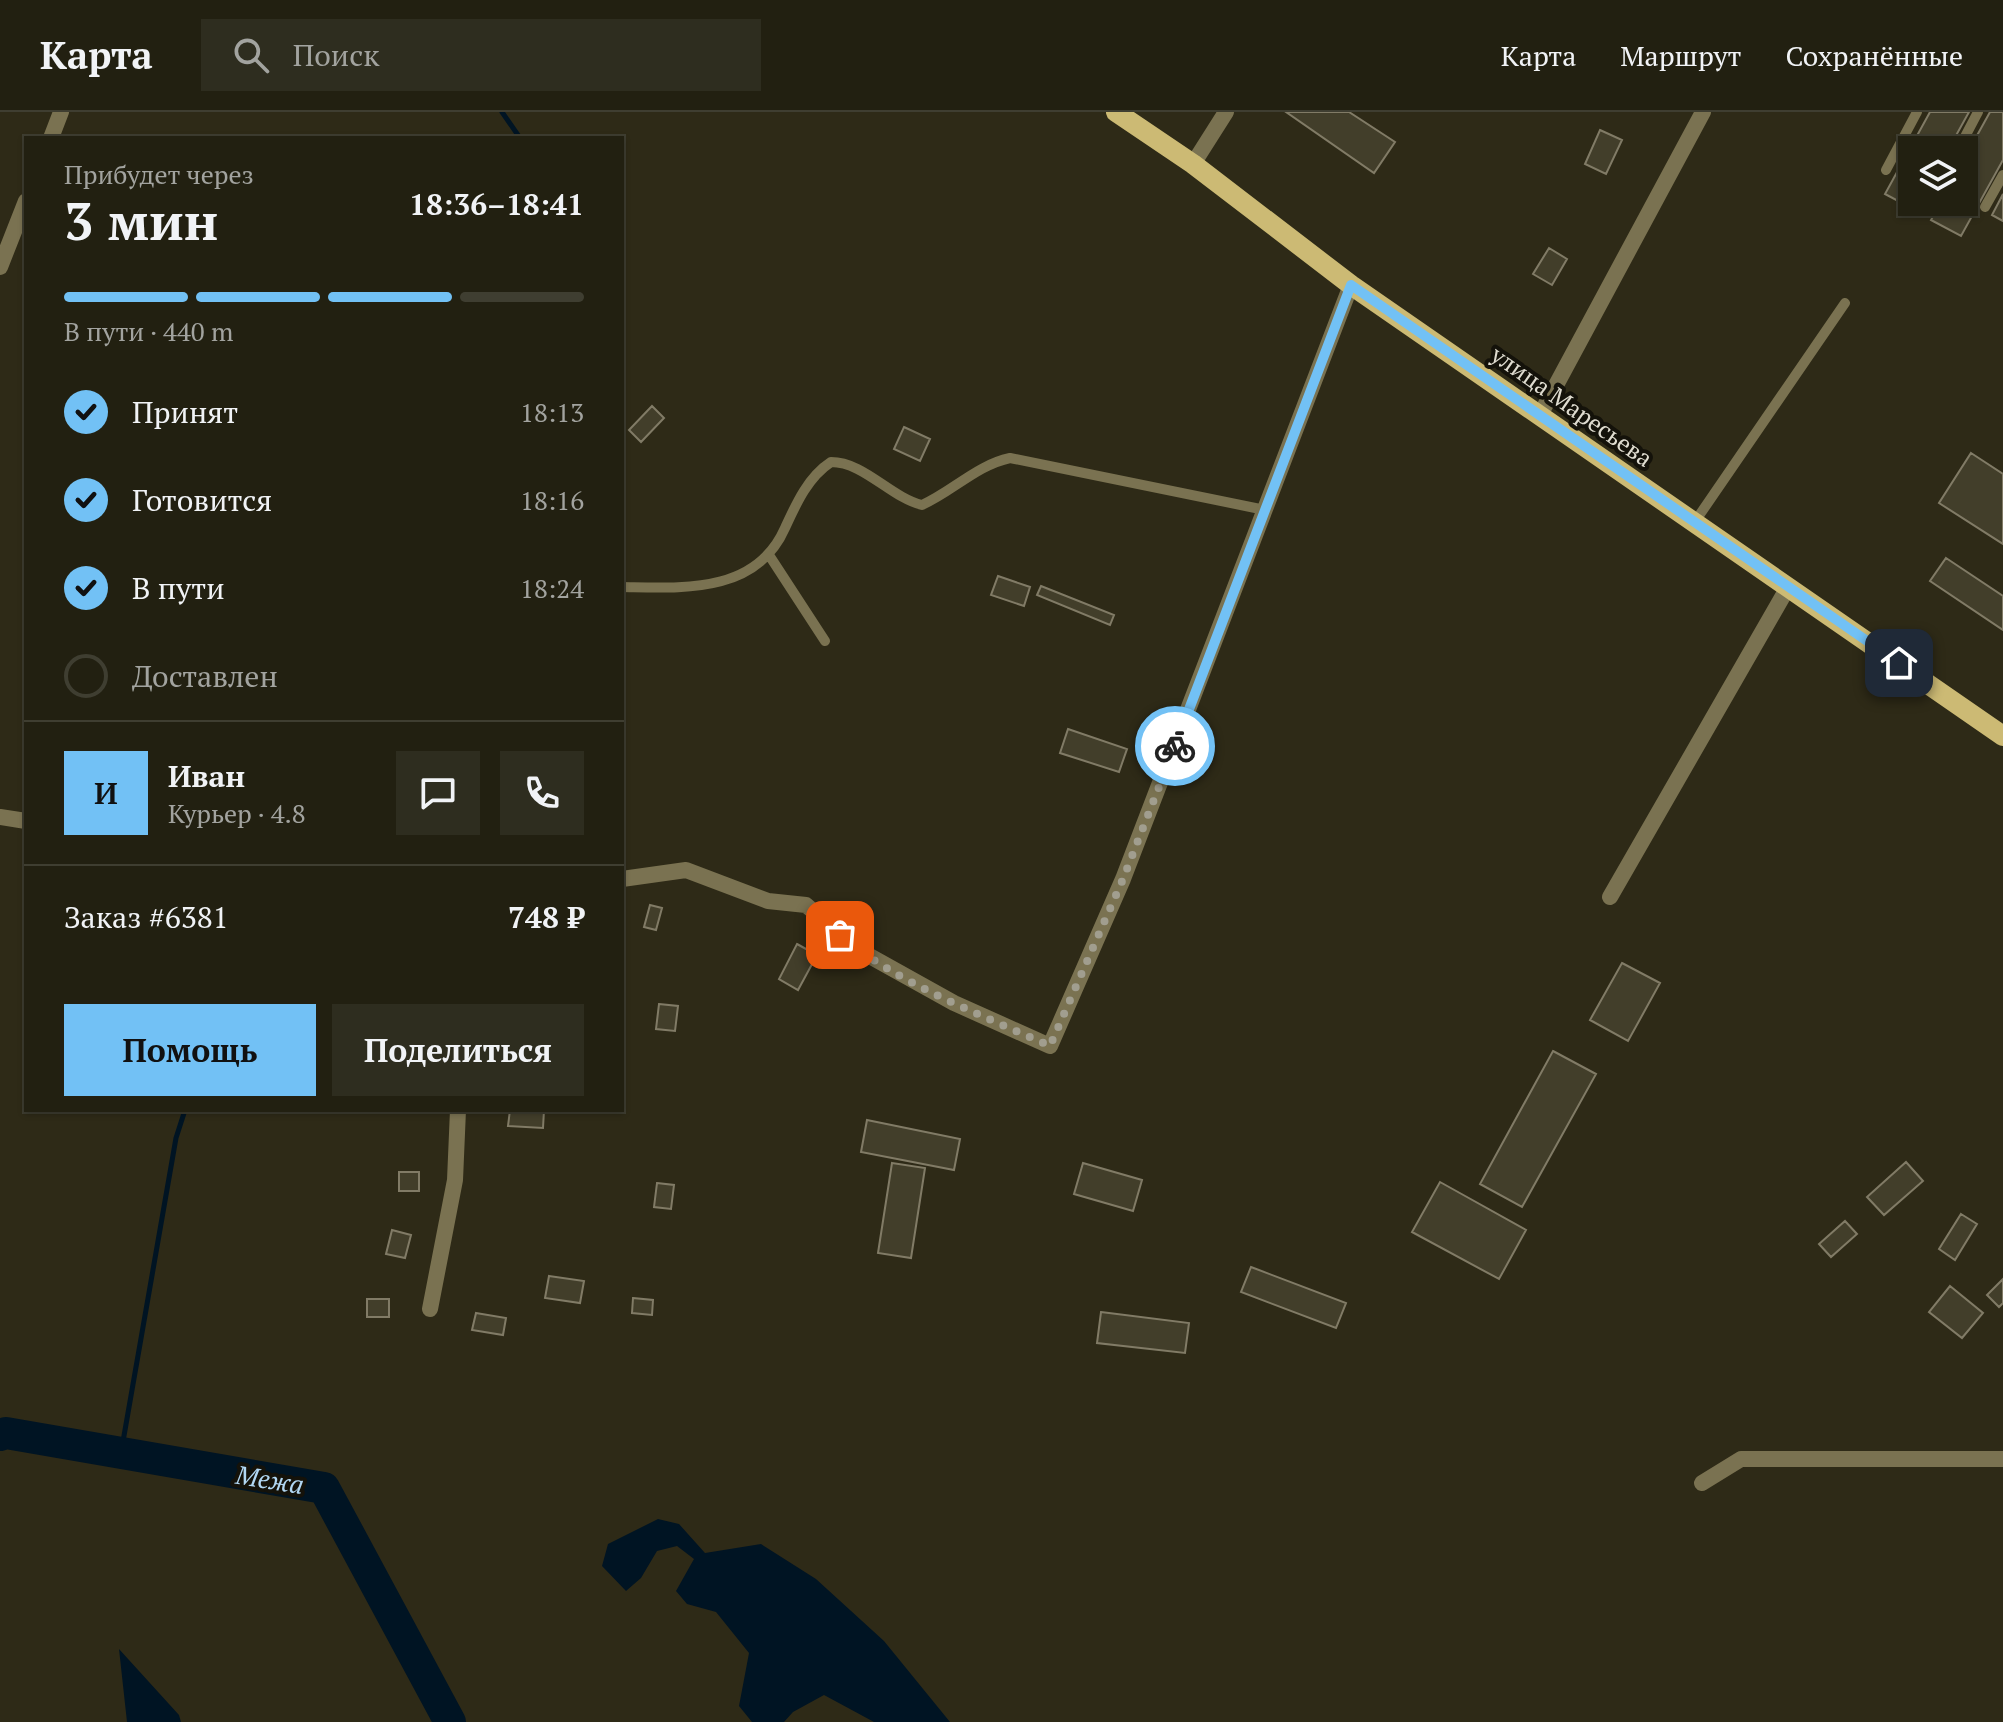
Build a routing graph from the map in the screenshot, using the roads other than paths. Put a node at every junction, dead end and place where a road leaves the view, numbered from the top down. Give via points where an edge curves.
1 (61, 112) edge
2 (1116, 112) edge
3 (1226, 112) edge
4 (1703, 112) edge
5 (1917, 112) edge
6 (1978, 112) edge
7 (52, 136) edge
8 (1965, 136) edge
9 (1193, 164) junction
10 (1886, 170) dead end
11 (2003, 175) edge
12 (24, 206) edge
13 (1985, 207) dead end
14 (0, 267) edge
15 (1351, 285) junction
16 (1845, 303) dead end
17 (1540, 415) junction
18 (1265, 510) junction
19 (1694, 523) junction
20 (769, 555) junction
21 (624, 587) edge
22 (1787, 589) junction
23 (825, 641) dead end
24 (2003, 736) edge
25 (0, 817) edge
26 (24, 821) edge
27 (624, 879) edge
28 (1610, 897) dead end
29 (458, 1112) edge
30 (430, 1309) dead end
31 (2003, 1459) edge
32 (1702, 1483) dead end

1 - 7 street
2 - 9 main road, улица Маресьева
3 - 9 street
4 - 17 street
5 - 10 lane
6 - 8 lane
9 - 15 main road, улица Маресьева
11 - 13 lane
12 - 14 street
15 - 17 main road, улица Маресьева
15 - 18 street
16 - 19 lane
17 - 19 main road, улица Маресьева
18 - 20 lane via 1010,458 990,464 922,505 831,462 813,477
18 - 27 street via 1123,879 1050,1046 954,1003 857,949 806,905 768,901 686,870
19 - 22 main road, улица Маресьева
20 - 21 lane via 741,574 709,586
20 - 23 lane
22 - 24 main road, улица Маресьева
22 - 28 street
25 - 26 street
29 - 30 street via 455,1180
31 - 32 street via 1741,1459

